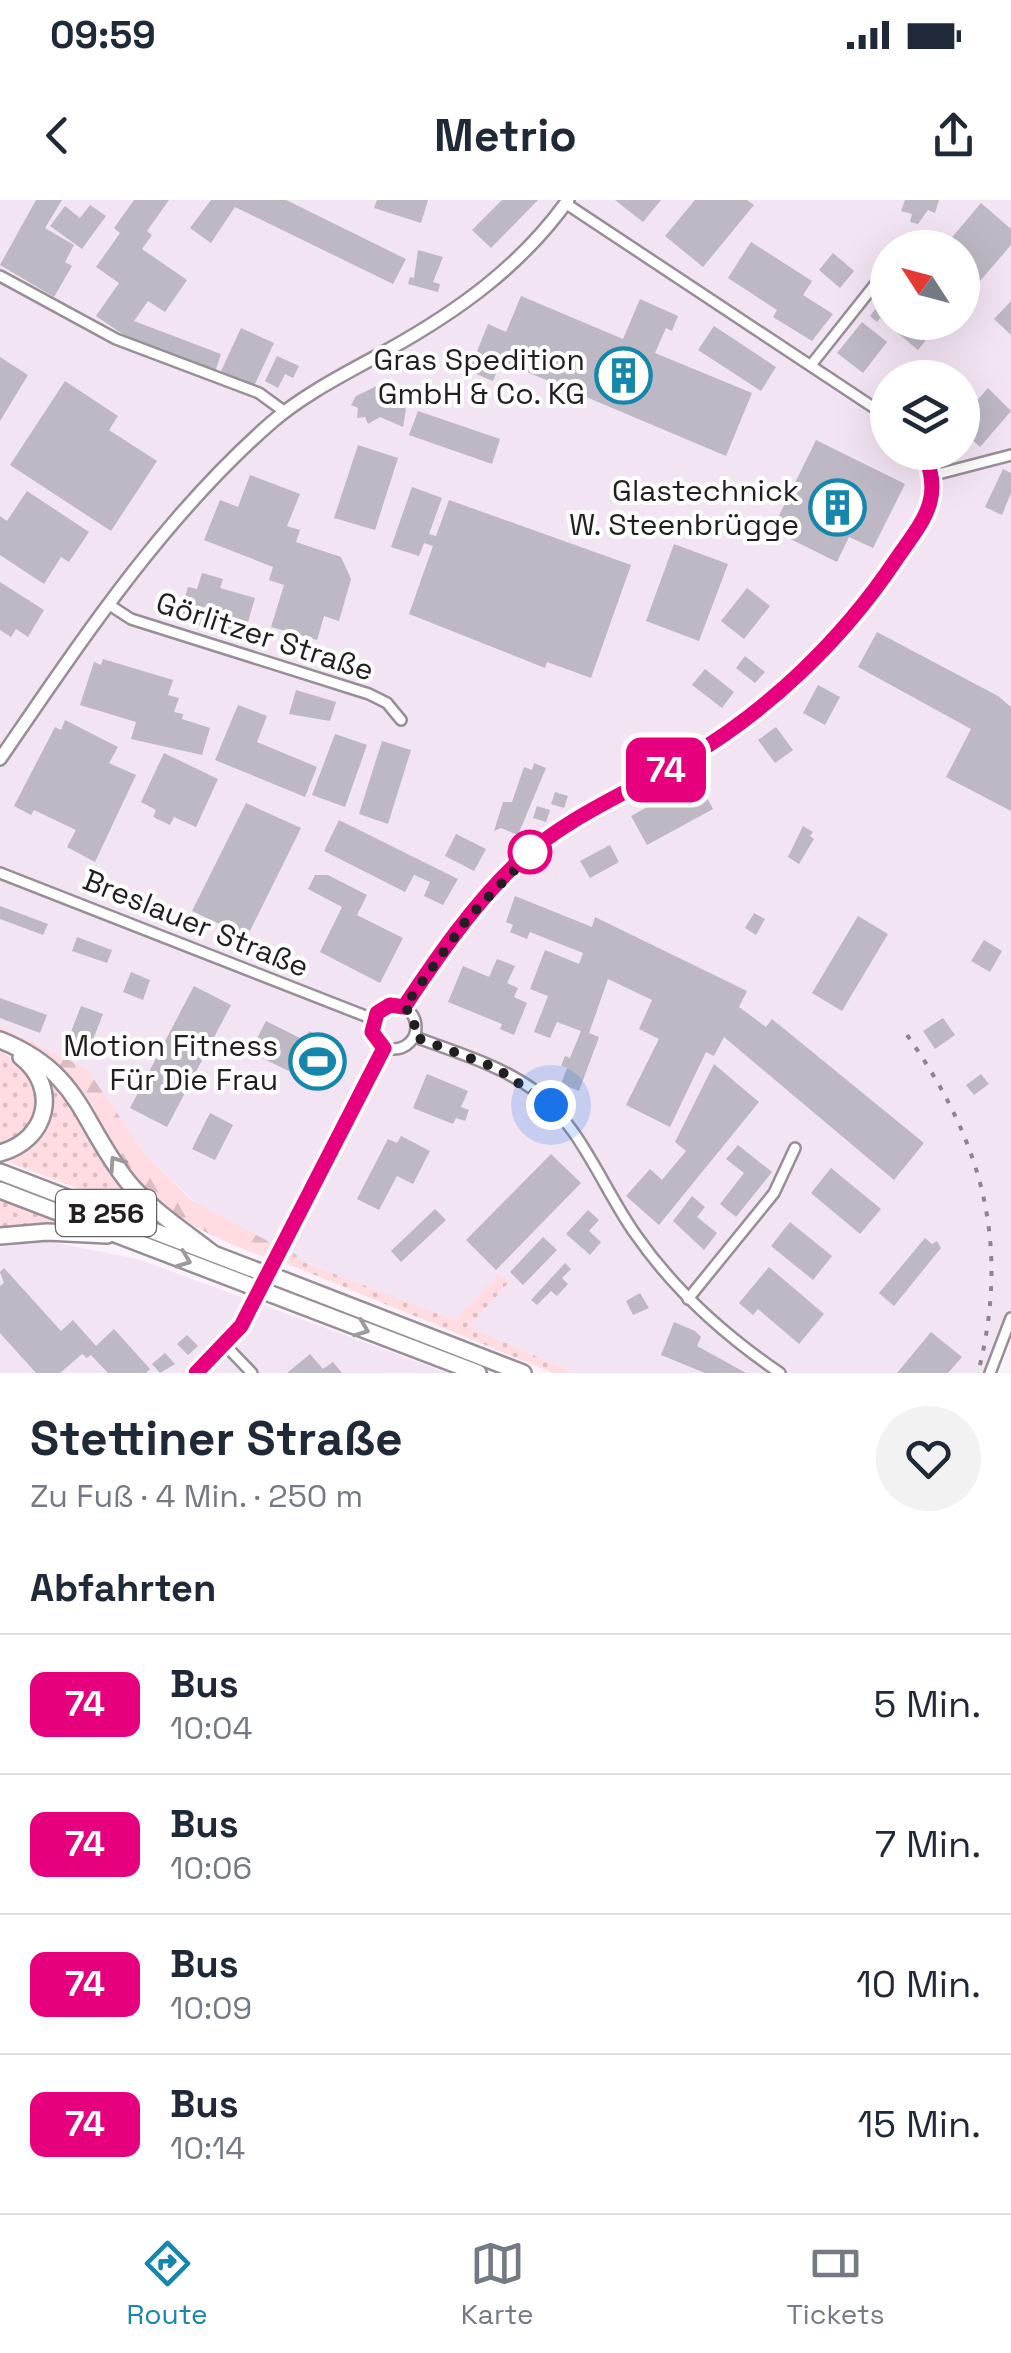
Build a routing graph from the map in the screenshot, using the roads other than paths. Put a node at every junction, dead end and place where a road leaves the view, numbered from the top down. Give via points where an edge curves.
1 (566, 202) edge
2 (0, 276) edge
3 (870, 291) edge
4 (811, 365) junction
5 (870, 405) edge
6 (285, 412) junction
7 (1011, 455) edge
8 (932, 470) edge
9 (934, 475) junction
10 (108, 604) junction
11 (401, 720) dead end
12 (0, 759) edge
13 (0, 873) edge
14 (404, 1007) junction
15 (373, 1019) junction
16 (415, 1037) junction
17 (0, 1043) edge
18 (384, 1048) junction
19 (795, 1148) dead end
20 (0, 1153) edge
21 (0, 1172) edge
22 (0, 1190) edge
23 (0, 1236) edge
24 (121, 1236) junction
25 (212, 1253) junction
26 (251, 1277) junction
27 (688, 1299) junction
28 (1011, 1318) edge
29 (226, 1346) junction
30 (196, 1373) edge
31 (252, 1373) edge
32 (478, 1373) edge
33 (522, 1373) edge
34 (780, 1373) edge
35 (990, 1373) edge

1 - 4 street
1 - 6 street via 470,301
2 - 6 street via 116,340 259,393
3 - 4 street
4 - 5 street
6 - 10 street via 222,472
7 - 9 street
8 - 9 street
9 - 14 street via 922,522 866,603 802,670 716,741 518,861 446,944
10 - 11 street, Görlitzer Straße via 141,622 369,694
10 - 12 street
13 - 15 street, Breslauer Straße
14 - 15 street via 390,1005
14 - 16 street via 414,1016
15 - 18 street via 374,1038
16 - 18 street via 405,1047
16 - 27 street via 496,1068 551,1105 637,1237
17 - 20 highway via 34,1068 46,1096 34,1133
25 -> 17 highway via 132,1186 68,1085 28,1053
18 - 29 street
19 - 27 street via 774,1193
21 - 25 highway, B 256
22 - 24 highway, B 256
23 - 24 highway
24 -> 26 highway, B 256
25 - 26 highway, B 256
26 -> 32 highway, B 256, bridge via 271,1294
26 - 33 highway, B 256, bridge via 278,1278
27 - 34 street
28 - 35 street
29 - 30 street
29 - 31 street

